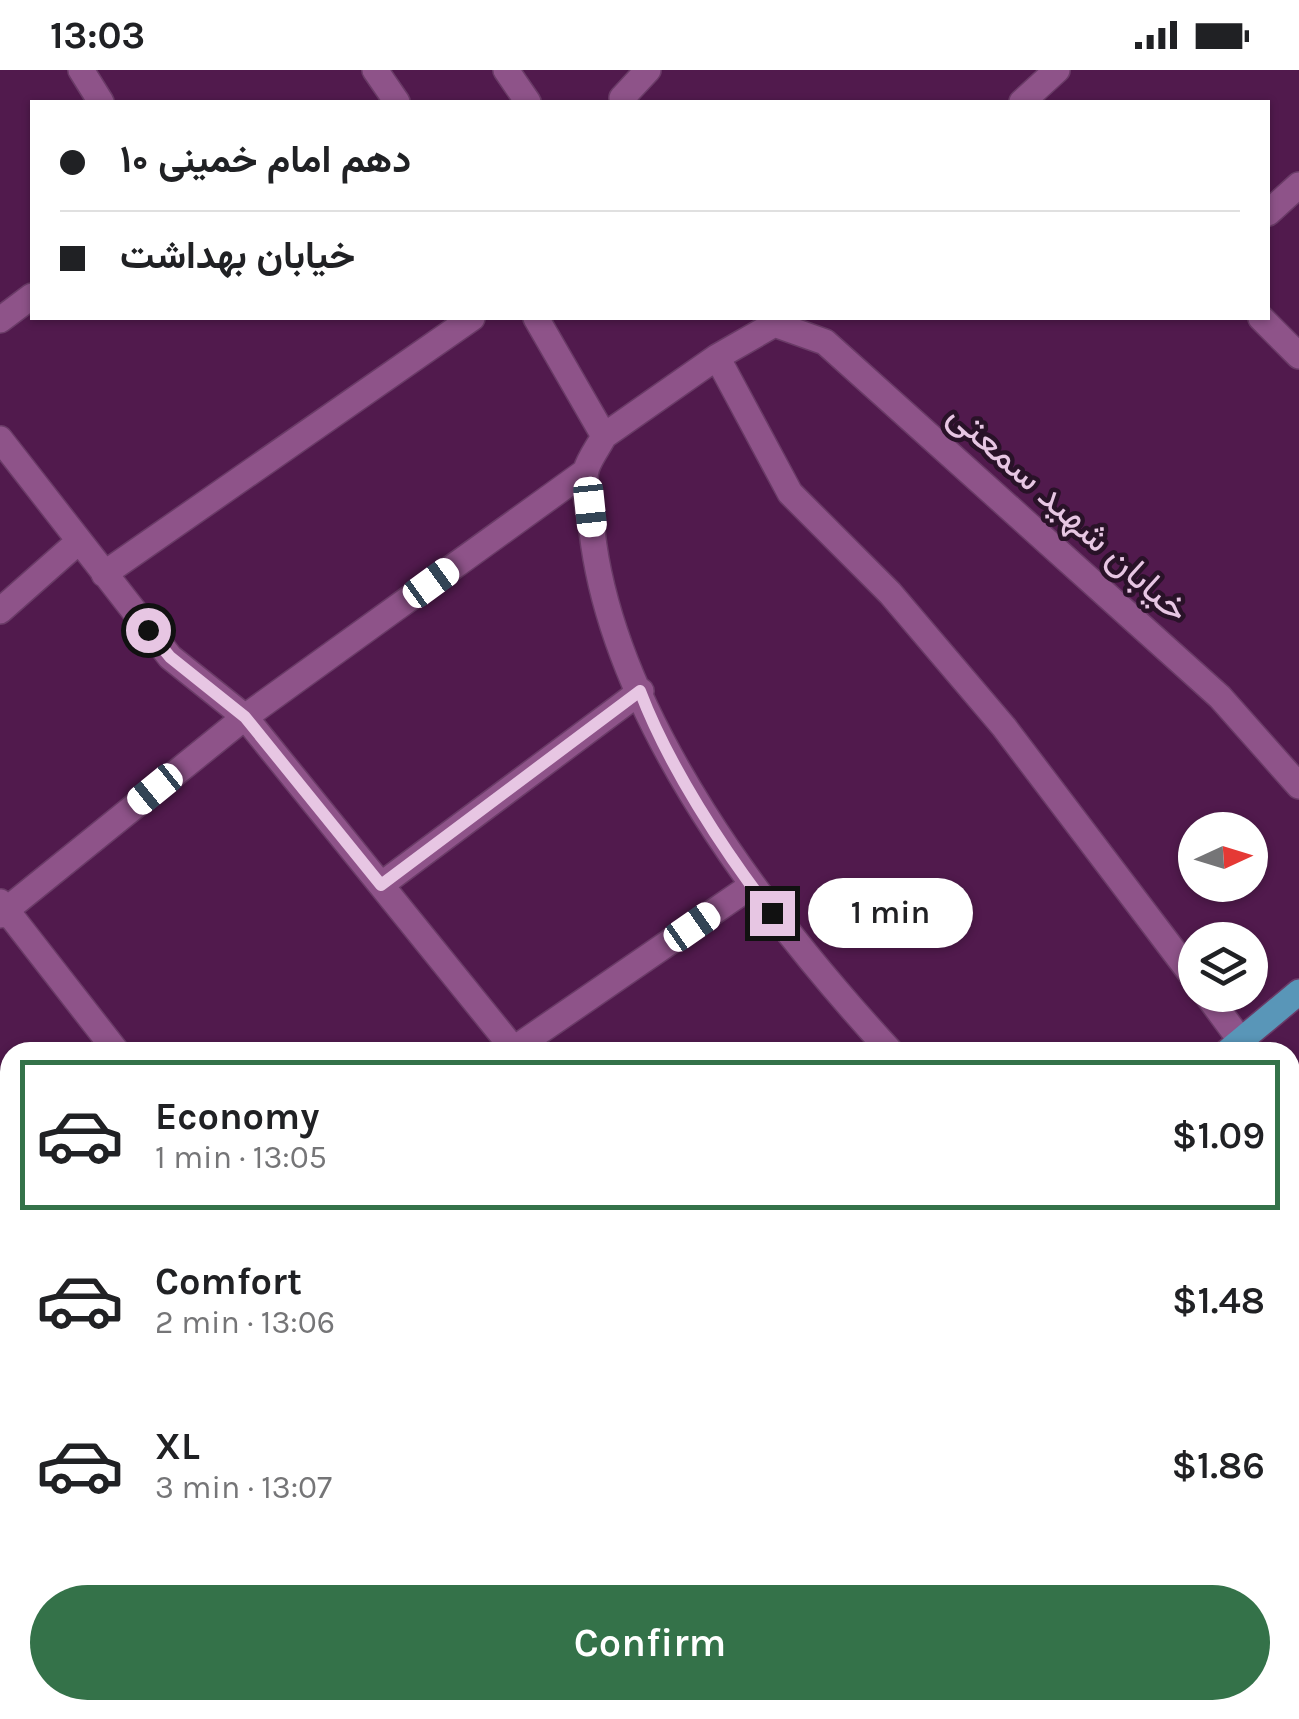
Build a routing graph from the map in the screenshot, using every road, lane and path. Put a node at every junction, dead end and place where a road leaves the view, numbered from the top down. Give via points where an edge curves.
1 (81, 70) edge
2 (376, 70) edge
3 (506, 70) edge
4 (648, 70) edge
5 (1057, 70) edge
6 (99, 100) edge
7 (396, 100) edge
8 (527, 100) edge
9 (623, 100) edge
10 (1024, 100) edge
11 (1299, 185) edge
12 (1270, 210) edge
13 (30, 298) edge
14 (0, 320) edge
15 (469, 320) edge
16 (537, 320) edge
17 (778, 320) edge
18 (1263, 320) edge
19 (1299, 356) edge
20 (717, 358) junction
21 (604, 436) junction
22 (0, 440) edge
23 (586, 471) junction
24 (78, 542) junction
25 (104, 574) junction
26 (0, 612) edge
27 (640, 691) junction
28 (245, 717) junction
29 (1299, 786) edge
30 (381, 885) junction
31 (751, 886) junction
32 (2, 909) edge
33 (1178, 957) edge
34 (1299, 992) edge
35 (1216, 1012) edge
36 (109, 1042) edge
37 (508, 1042) edge
38 (528, 1042) edge
39 (883, 1042) edge
40 (1231, 1042) edge
41 (1240, 1042) edge

1 - 6 street
2 - 7 street
3 - 8 street
4 - 9 street
5 - 10 street
11 - 12 street
13 - 14 street
15 - 25 street
16 - 21 street
17 - 20 street
17 - 29 street, خیابان شهید سمعتی via 825,342 1220,697
18 - 19 street
20 - 21 street
20 - 33 street via 790,493 890,593 1004,727
21 - 23 street
22 - 24 street
23 - 27 street via 598,579
23 - 28 street
24 - 25 street
24 - 26 street
25 - 28 street via 170,657
27 - 30 street
27 - 31 street
28 - 30 street
28 - 32 street
30 - 37 street
31 - 38 street
31 - 39 street
32 - 36 street
34 - 41 main road
35 - 40 street

